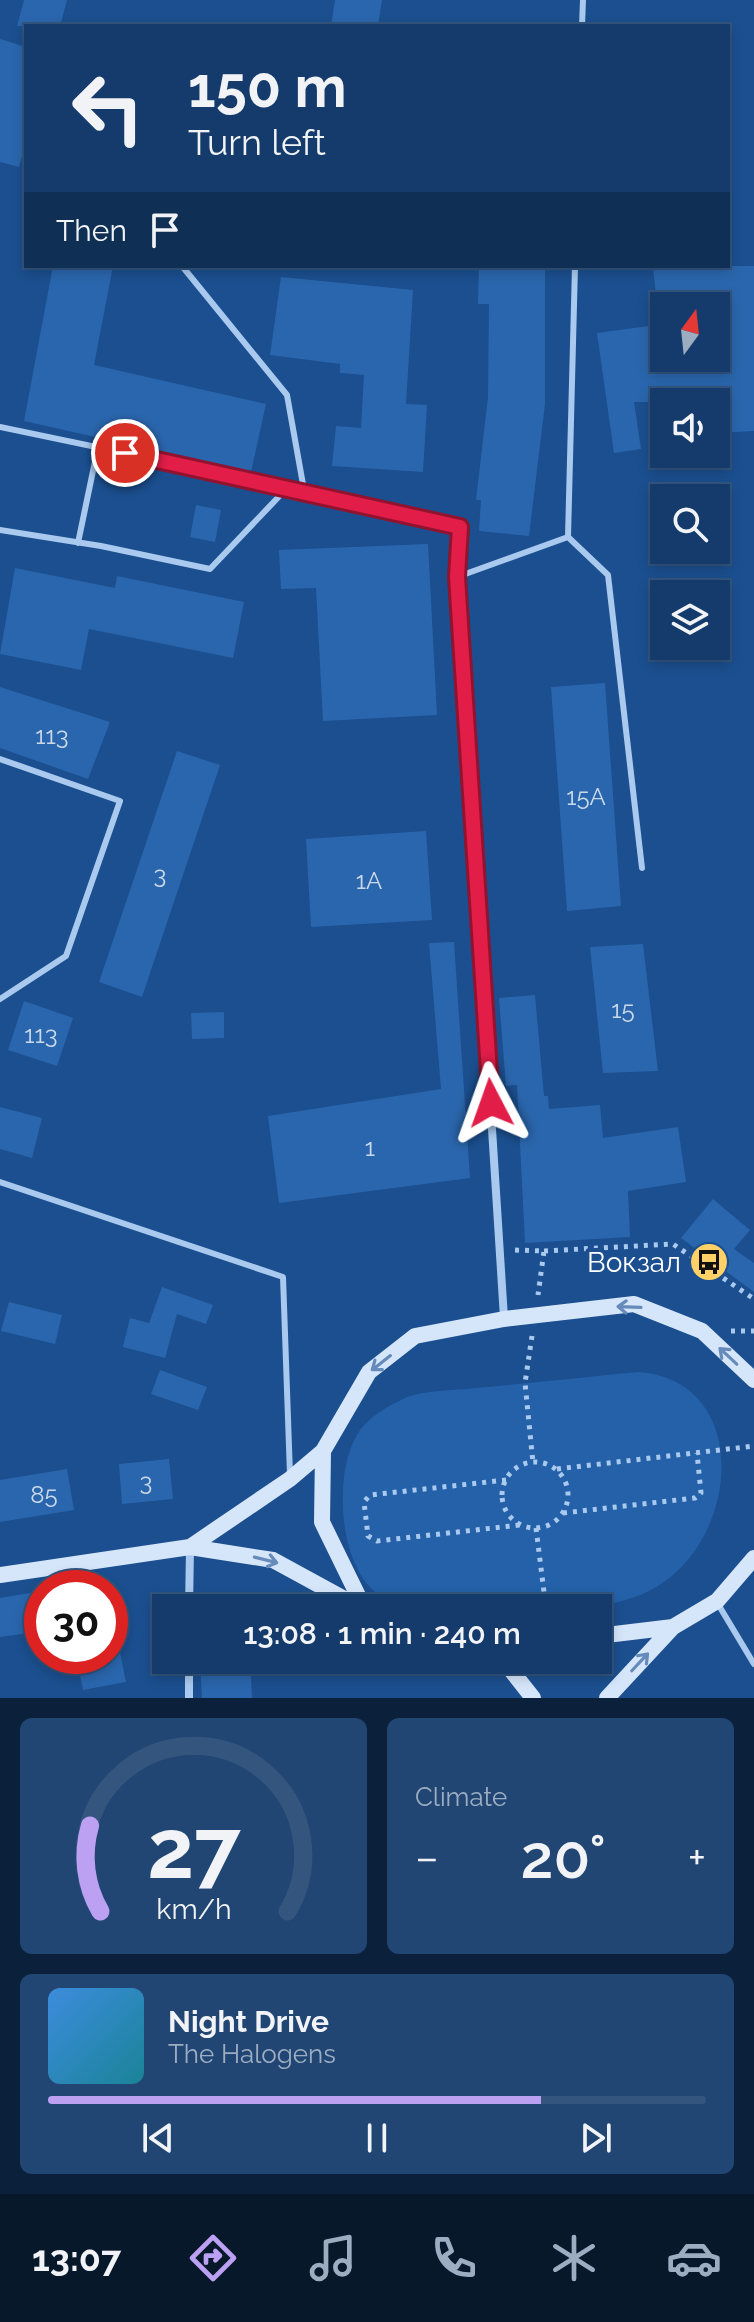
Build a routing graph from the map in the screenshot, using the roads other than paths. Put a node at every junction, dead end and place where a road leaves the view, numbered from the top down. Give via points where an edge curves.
1 (583, 0) edge
2 (582, 24) edge
3 (184, 268) edge
4 (575, 268) edge
5 (0, 427) edge
6 (98, 447) junction
7 (288, 487) junction
8 (304, 490) junction
9 (460, 527) joint
10 (0, 530) edge
11 (568, 537) junction
12 (78, 543) junction
13 (457, 577) junction
14 (0, 759) edge
15 (642, 868) dead end
16 (0, 999) edge
17 (0, 1182) edge
18 (504, 1319) junction
19 (754, 1380) edge
20 (323, 1451) junction
21 (290, 1479) junction
22 (190, 1547) junction
23 (754, 1558) edge
24 (0, 1575) edge
25 (189, 1594) edge
26 (336, 1594) edge
27 (355, 1594) edge
28 (717, 1601) junction
29 (673, 1627) junction
30 (612, 1634) edge
31 (754, 1664) edge
32 (189, 1674) edge
33 (514, 1674) edge
34 (189, 1698) edge
35 (533, 1698) edge
36 (607, 1698) edge

1 - 2 lane
3 - 8 lane via 287,395
4 - 11 lane
5 - 6 lane
6 - 7 lane
6 - 12 lane
7 - 8 lane
7 - 12 lane via 210,569
8 - 9 lane
9 - 13 street
10 - 12 lane
11 - 13 lane
11 - 15 lane via 608,575
13 - 18 street
14 - 16 lane via 120,801 66,956
17 - 21 lane via 283,1277
19 -> 18 street via 702,1331 634,1304
18 -> 20 street via 415,1336 369,1372
20 - 21 street
20 - 27 street via 322,1522
21 - 22 street
22 - 24 street
22 - 25 street
22 -> 26 street via 273,1560
23 - 28 street
28 - 29 street
28 - 31 lane
29 - 30 street
36 -> 29 street
32 - 34 street
33 - 35 street

